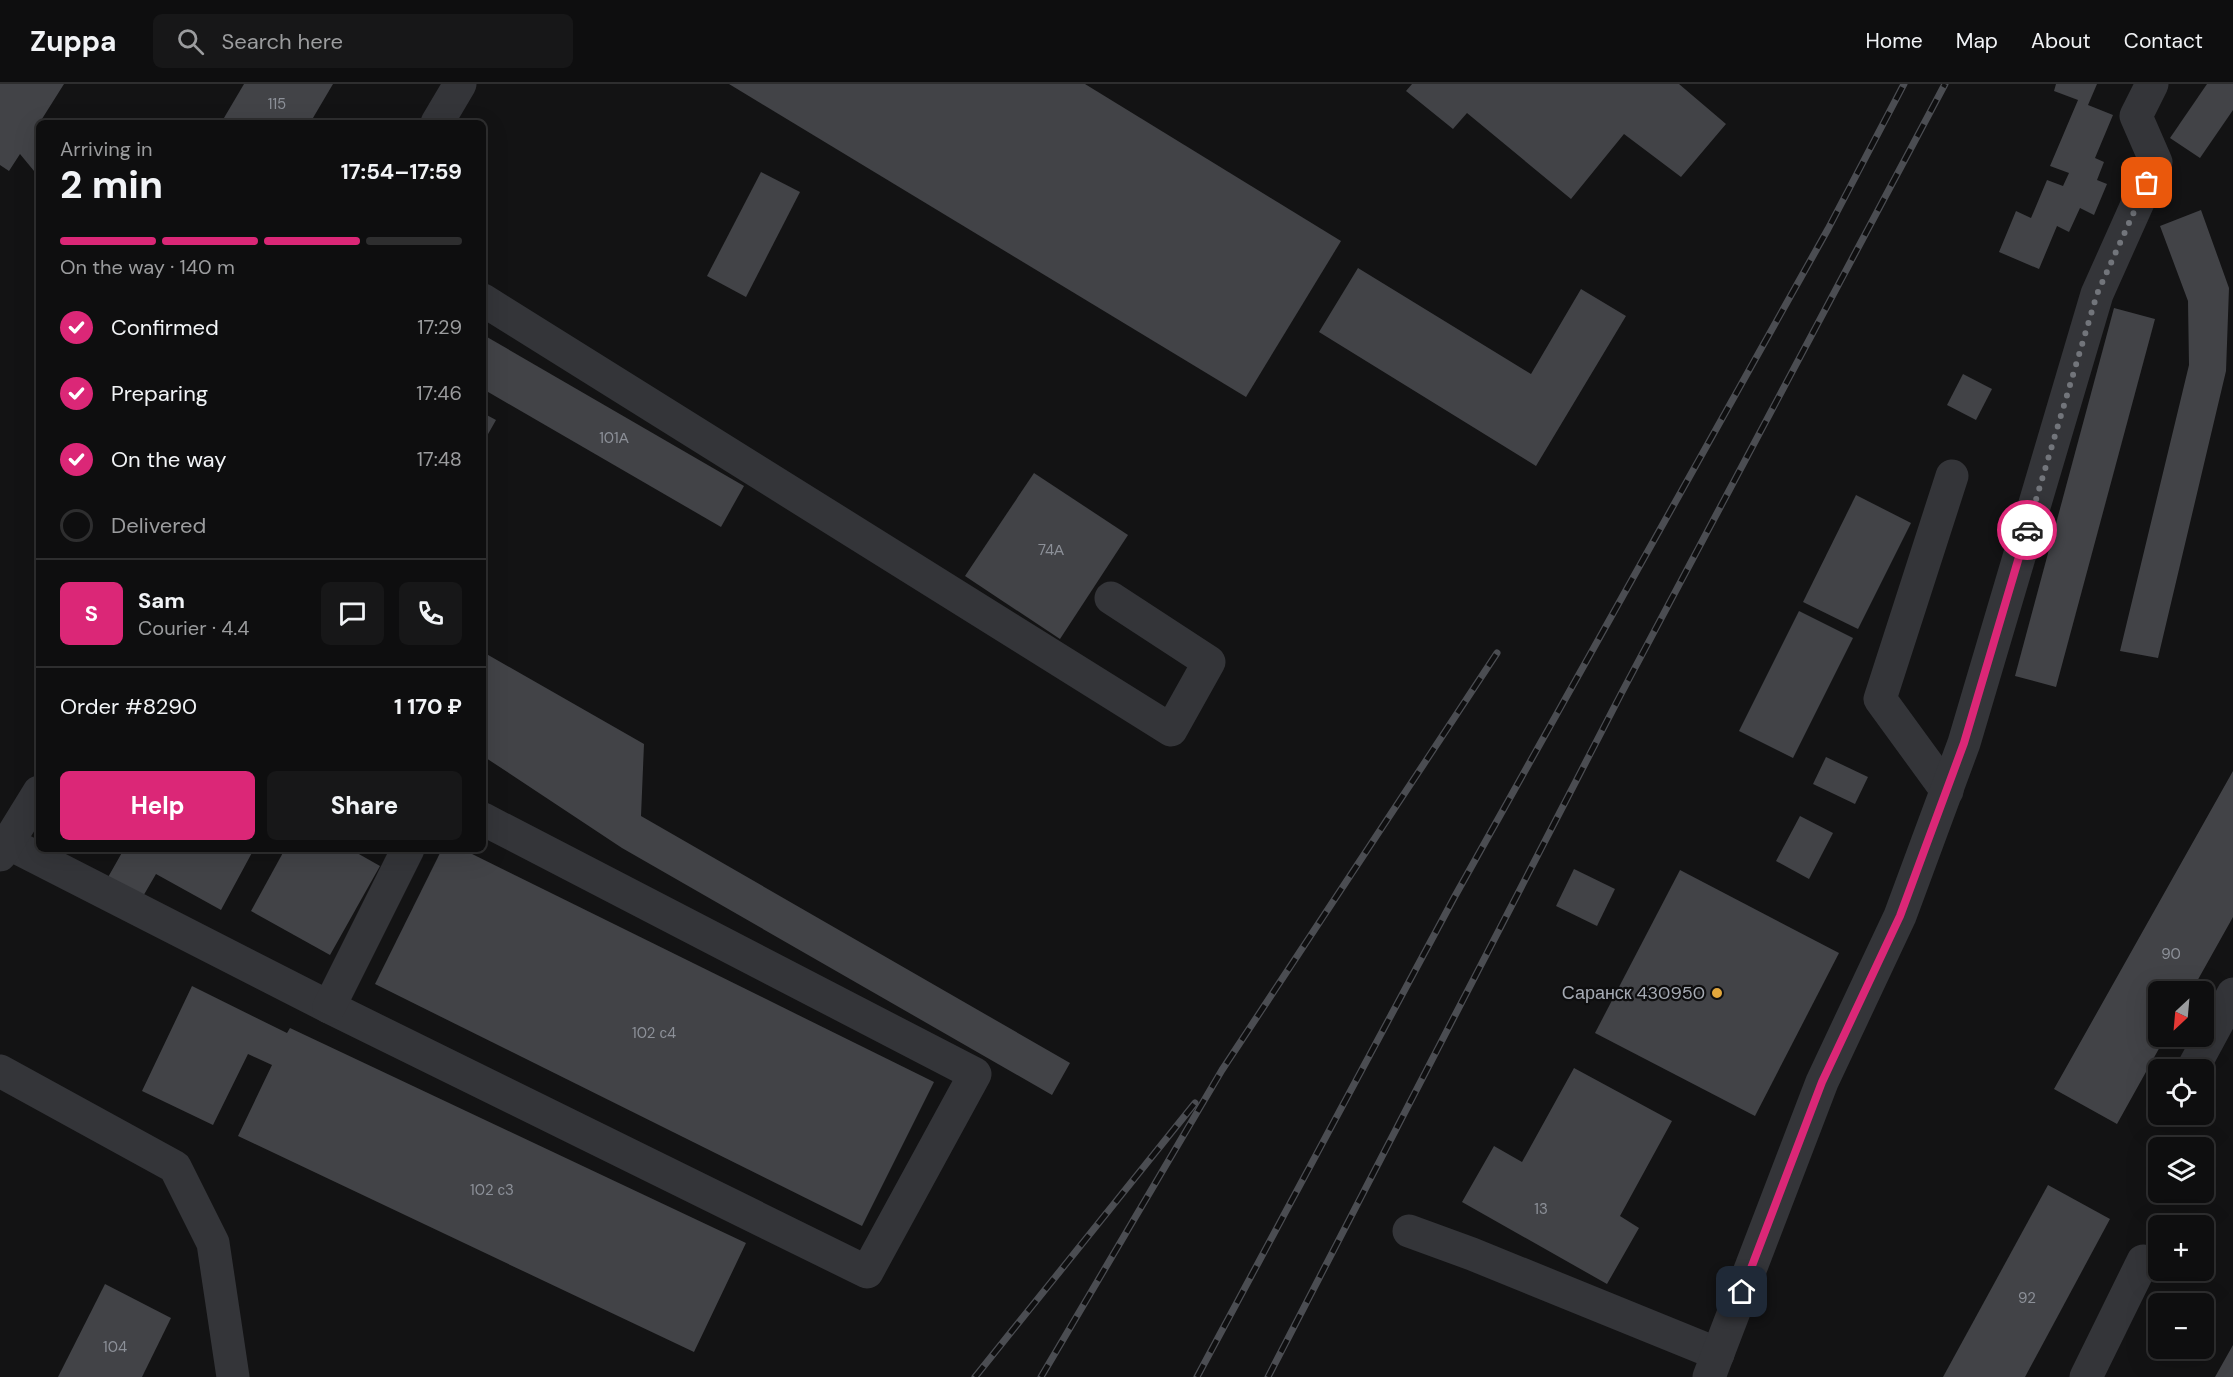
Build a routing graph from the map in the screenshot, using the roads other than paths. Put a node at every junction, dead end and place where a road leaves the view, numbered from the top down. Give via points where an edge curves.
1 (460, 84) edge
2 (2152, 84) edge
3 (439, 120) edge
4 (486, 302) edge
5 (1952, 476) dead end
6 (1111, 598) dead end
7 (1947, 791) junction
8 (36, 797) edge
9 (486, 821) edge
10 (4, 849) edge
11 (406, 852) edge
12 (2233, 994) edge
13 (329, 1007) junction
14 (2198, 1059) edge
15 (0, 1071) edge
16 (1409, 1231) dead end
17 (2143, 1261) dead end
18 (1713, 1366) edge
19 (2096, 1373) edge
20 (233, 1377) edge

1 - 3 street
2 - 7 street via 2136,116 2157,162 2097,294
4 - 6 street via 1171,730 1209,662
5 - 7 street via 1880,699
7 - 18 street via 1900,916 1822,1082
8 - 10 street
9 - 13 street via 975,1074 867,1272
10 - 13 street
11 - 13 street
12 - 14 street
15 - 20 street via 175,1167 213,1243
16 - 18 street via 1472,1254
17 - 19 street

